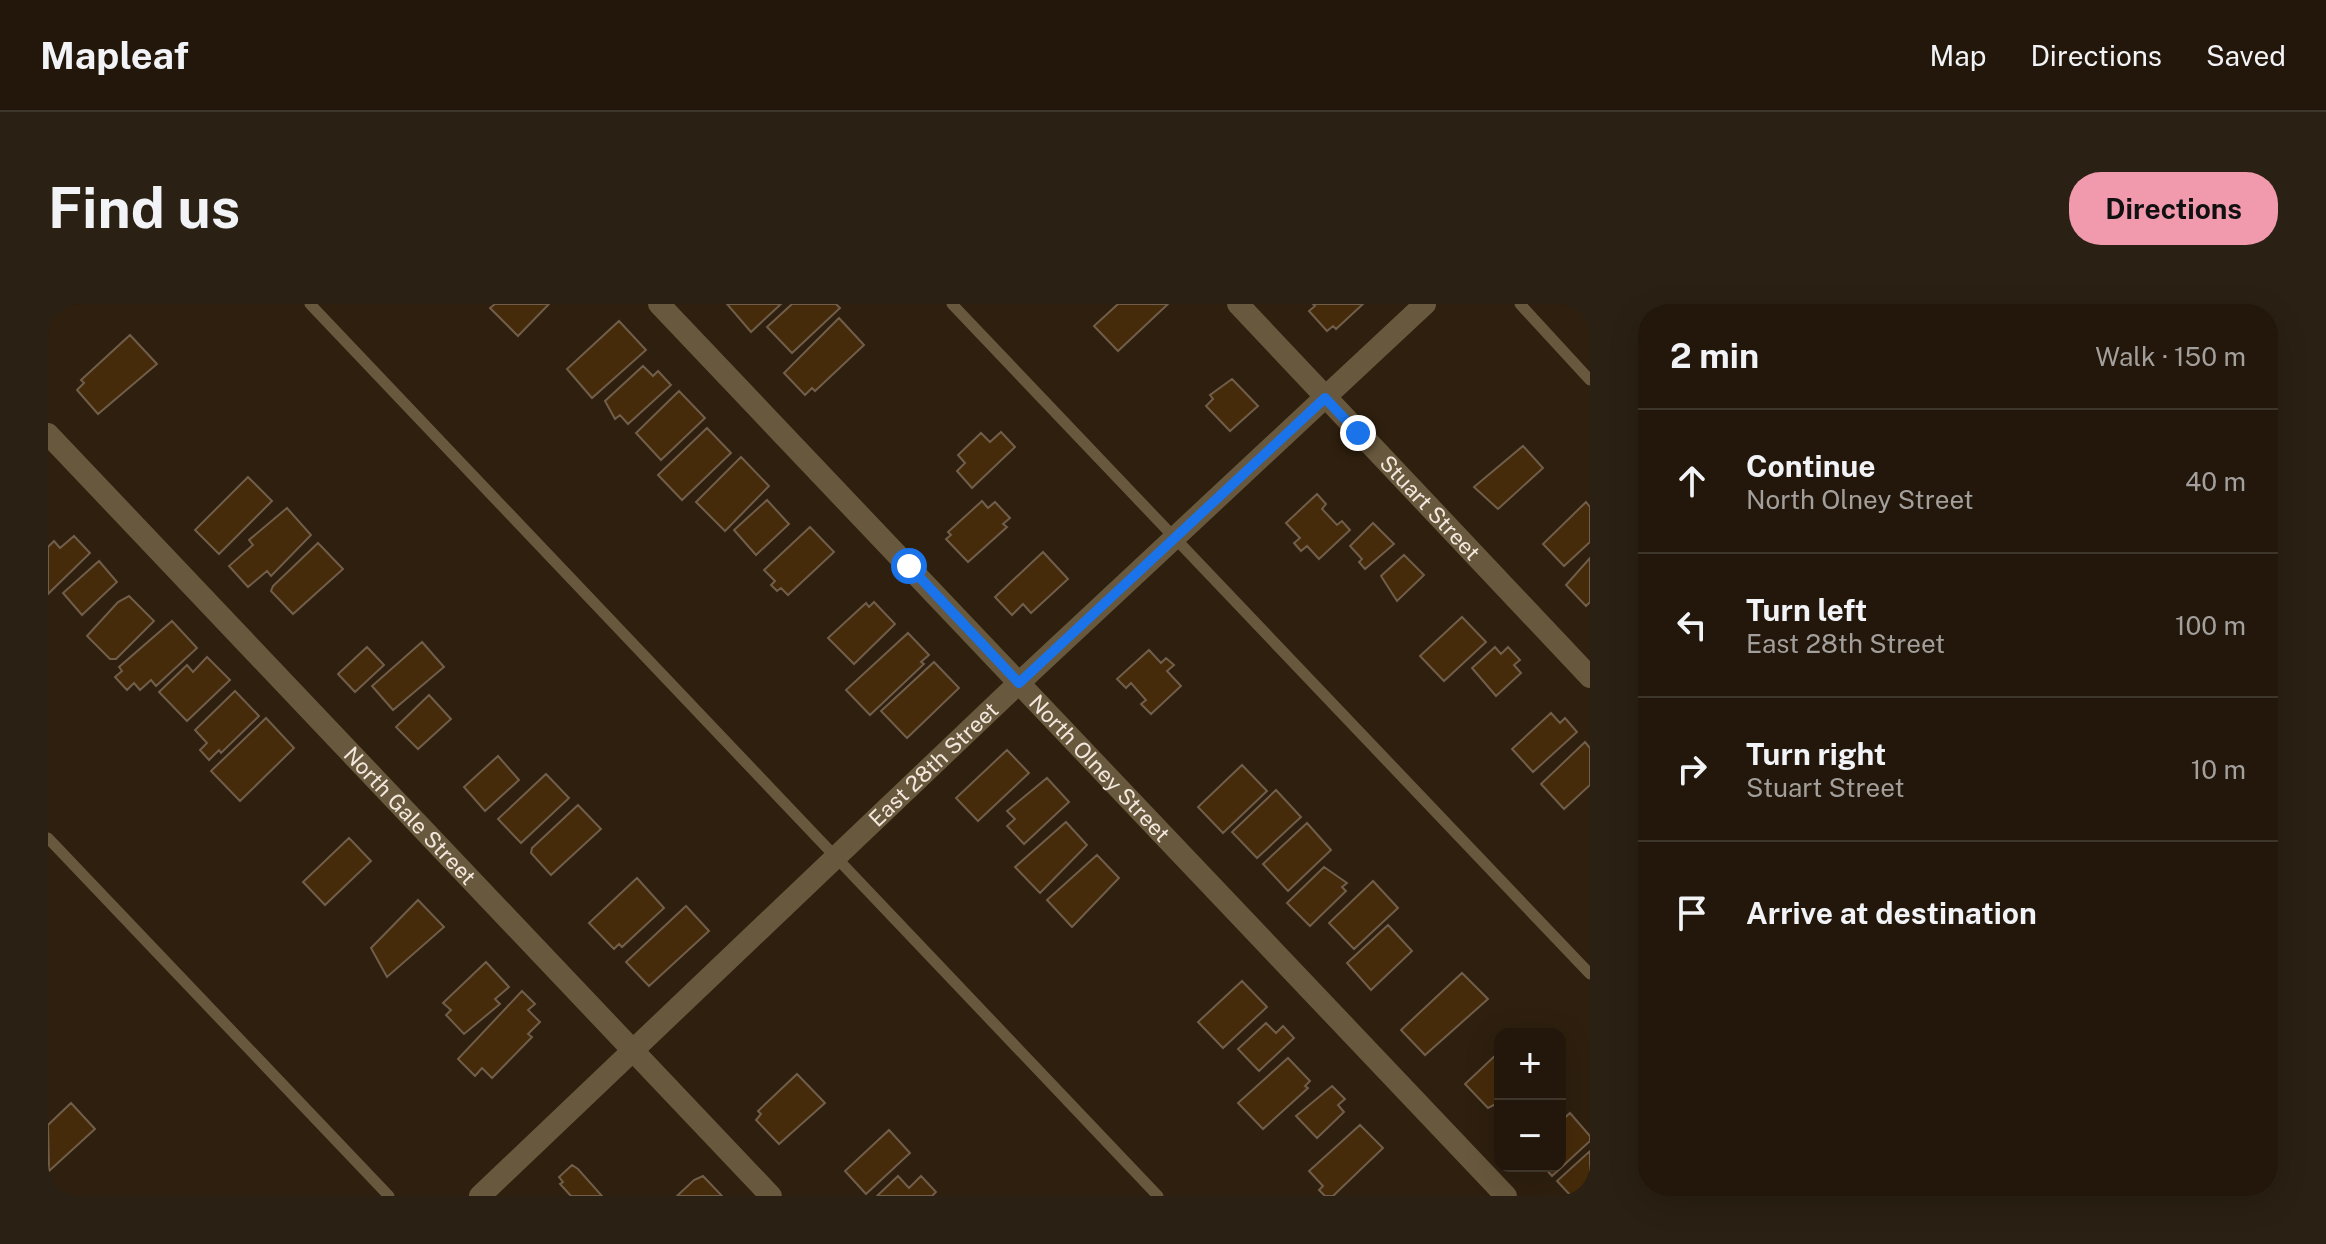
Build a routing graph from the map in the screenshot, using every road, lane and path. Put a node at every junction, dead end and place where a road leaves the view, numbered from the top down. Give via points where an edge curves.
1 (310, 304) edge
2 (659, 304) edge
3 (952, 304) edge
4 (1238, 304) edge
5 (1425, 304) edge
6 (1520, 304) edge
7 (1590, 380) edge
8 (1325, 398) junction
9 (48, 434) edge
10 (1174, 539) junction
11 (1590, 677) edge
12 (1019, 683) junction
13 (48, 838) edge
14 (835, 858) junction
15 (1590, 974) edge
16 (631, 1049) junction
17 (389, 1196) edge
18 (480, 1196) edge
19 (771, 1196) edge
20 (1158, 1196) edge
21 (1506, 1196) edge

1 - 14 lane
2 - 12 street, North Olney Street
3 - 10 lane
4 - 8 street, Stuart Street
5 - 8 street, East 28th Street
6 - 7 lane
8 - 10 street, East 28th Street
8 - 11 street, Stuart Street
9 - 16 street, North Gale Street
10 - 12 street, East 28th Street
10 - 15 lane
12 - 14 street, East 28th Street
12 - 21 street, North Olney Street
13 - 17 lane
14 - 16 street, East 28th Street
14 - 20 lane
16 - 18 street, East 28th Street
16 - 19 street, North Gale Street

